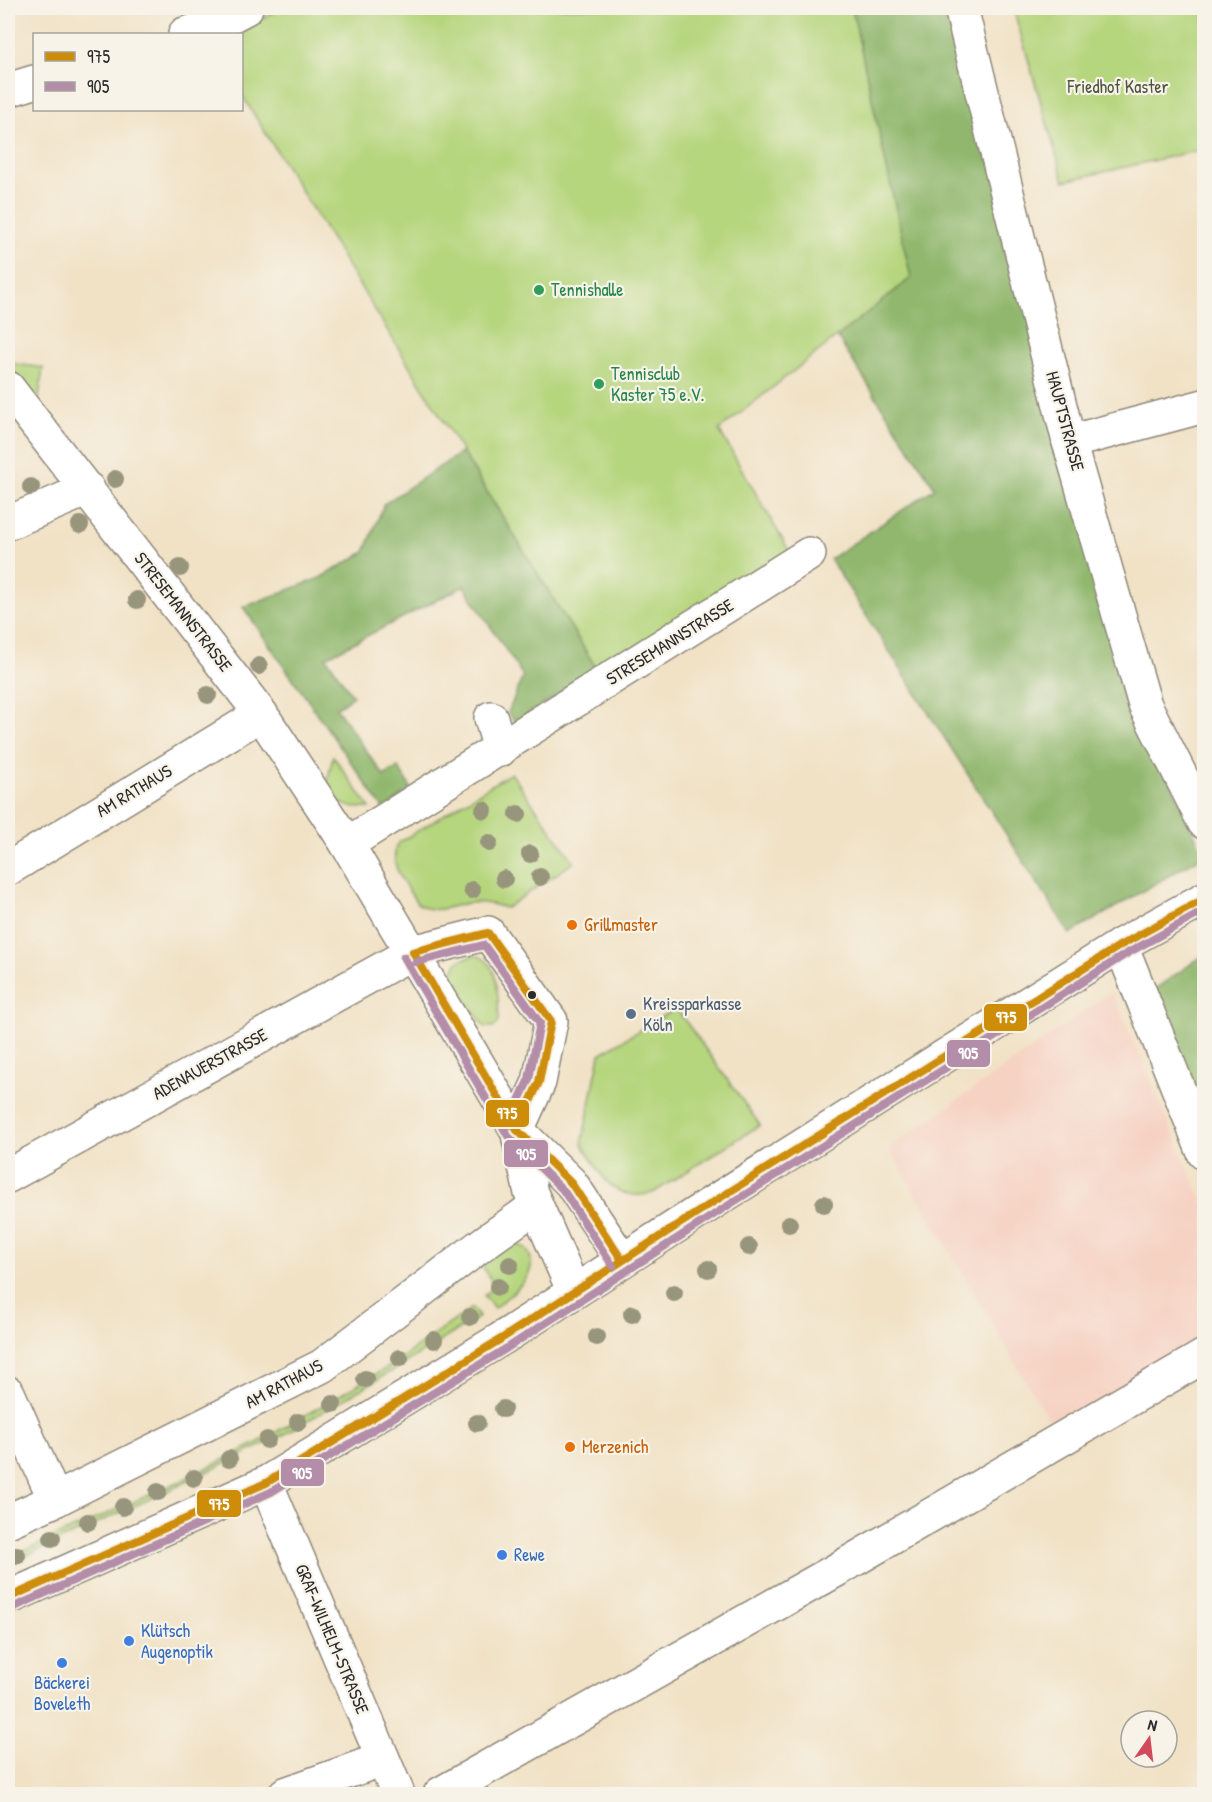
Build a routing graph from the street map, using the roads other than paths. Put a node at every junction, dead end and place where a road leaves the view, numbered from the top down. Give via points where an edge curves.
1 (246, 8) edge
2 (961, 8) edge
3 (188, 33) edge
4 (33, 82) edge
5 (8, 90) edge
6 (8, 388) edge
7 (1204, 406) edge
8 (1069, 442) junction
9 (88, 489) junction
10 (8, 523) edge
11 (808, 554) dead end
12 (261, 714) junction
13 (491, 718) dead end
14 (500, 750) junction
15 (1204, 822) edge
16 (347, 844) junction
17 (8, 868) edge
18 (1204, 899) edge
19 (1121, 945) junction
20 (413, 952) junction
21 (517, 1130) junction
22 (1204, 1154) edge
23 (8, 1176) edge
24 (536, 1206) junction
25 (622, 1260) junction
26 (574, 1292) junction
27 (1204, 1356) edge
28 (8, 1394) edge
29 (266, 1482) junction
30 (55, 1500) junction
31 (8, 1521) edge
32 (8, 1598) edge
33 (383, 1759) junction
34 (285, 1794) edge
35 (398, 1794) edge
36 (440, 1794) edge

1 - 3 street
2 - 8 street, HAUPTSTRASSE
4 - 5 street
6 - 9 street, STRESEMANNSTRASSE
7 - 8 street
8 - 15 street, HAUPTSTRASSE via 1145,705
9 - 10 street
9 - 12 street, STRESEMANNSTRASSE
11 - 14 street, STRESEMANNSTRASSE
12 - 16 street, STRESEMANNSTRASSE
12 - 17 street, AM RATHAUS
13 - 14 street
14 - 16 street, STRESEMANNSTRASSE via 431,778
16 - 20 street, STRESEMANNSTRASSE
18 - 19 street
19 - 22 street
19 - 25 street
20 - 21 street, STRESEMANNSTRASSE
20 - 21 street, ADENAUERSTRASSE via 488,933 552,1021 538,1082
20 - 23 street, ADENAUERSTRASSE
21 - 24 street, STRESEMANNSTRASSE
21 - 25 street, STRESEMANNSTRASSE via 571,1183
24 - 26 street, STRESEMANNSTRASSE
24 - 30 street, AM RATHAUS via 322,1366
25 - 26 street
26 - 29 street
27 - 36 street
28 - 30 street
29 - 32 street
29 - 33 street, GRAF-WILHELM-STRASSE
30 - 31 street, AM RATHAUS
33 - 34 street
33 - 35 street, GRAF-WILHELM-STRASSE

